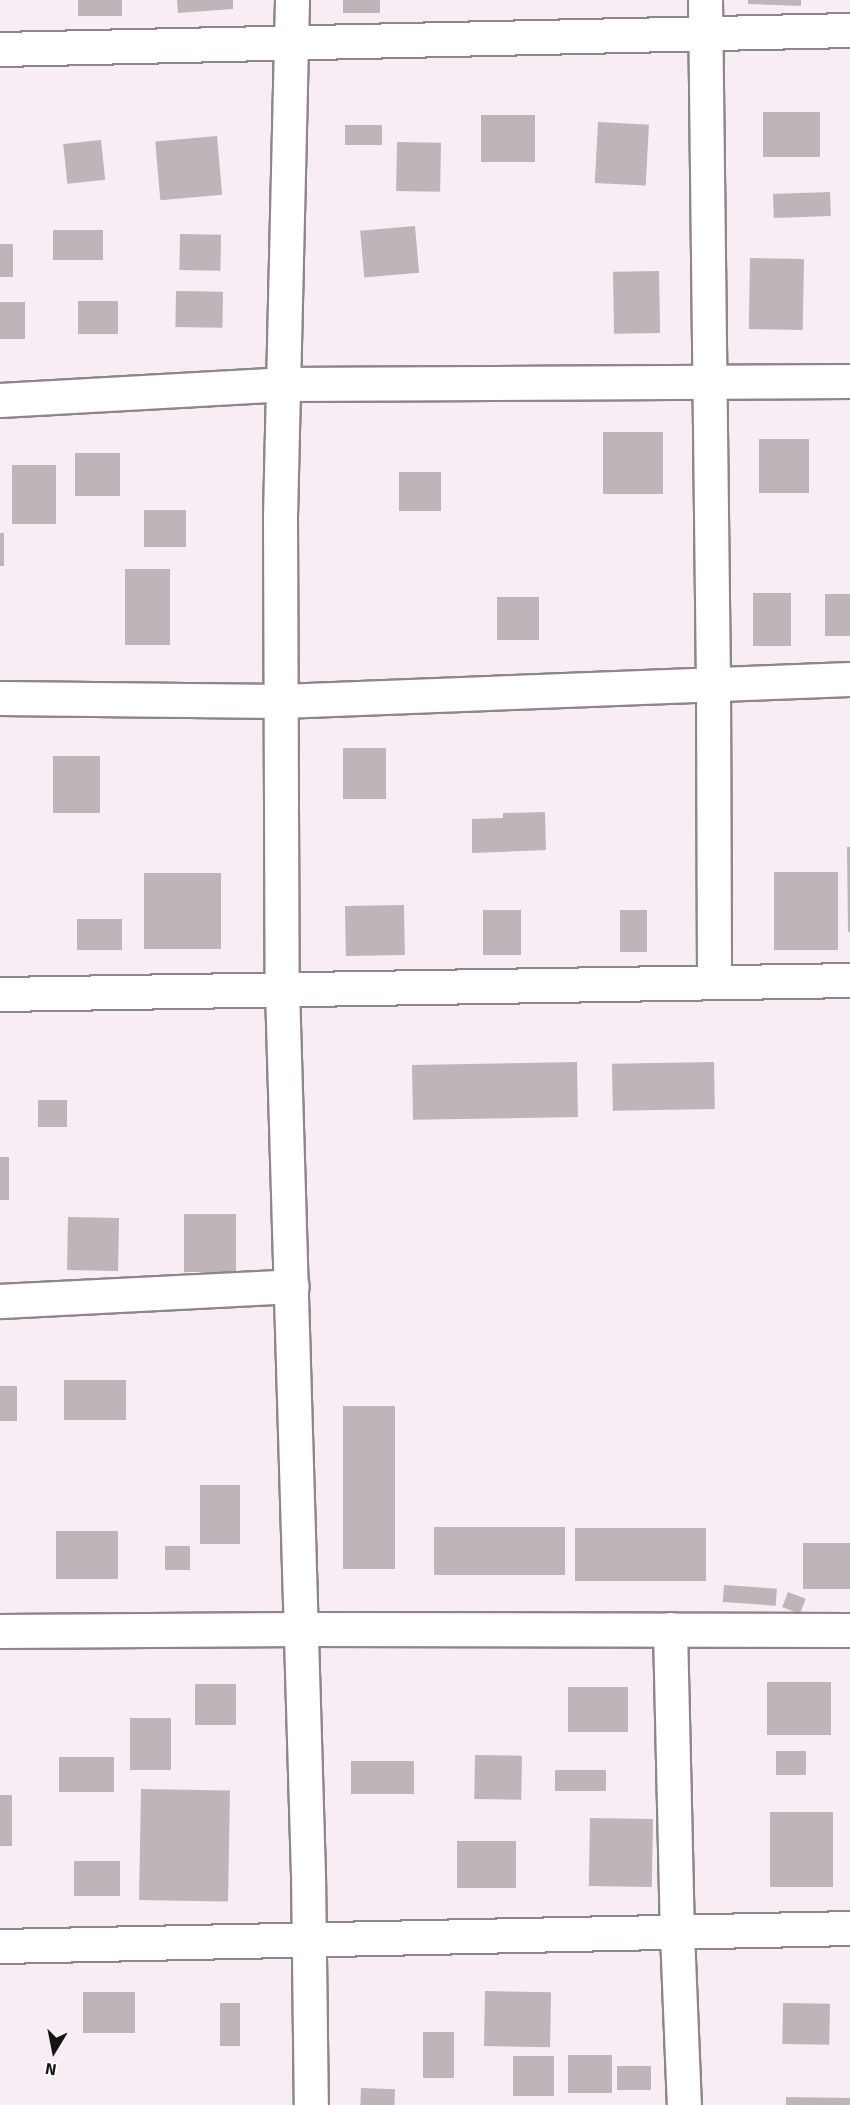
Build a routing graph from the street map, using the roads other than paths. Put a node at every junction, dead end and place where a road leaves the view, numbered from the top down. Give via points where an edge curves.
1 (292, 0) edge
2 (705, 0) edge
3 (850, 30) edge
4 (706, 33) junction
5 (291, 41) junction
6 (0, 49) edge
7 (708, 381) junction
8 (850, 381) edge
9 (283, 384) junction
10 (0, 400) edge
11 (850, 679) edge
12 (713, 684) junction
13 (0, 698) edge
14 (281, 701) junction
15 (850, 980) edge
16 (714, 982) junction
17 (282, 989) junction
18 (0, 994) edge
19 (292, 1286) junction
20 (0, 1300) edge
21 (300, 1629) junction
22 (670, 1629) junction
23 (850, 1630) edge
24 (0, 1631) edge
25 (850, 1928) edge
26 (677, 1933) junction
27 (309, 1940) junction
28 (0, 1946) edge
29 (310, 2105) edge
30 (684, 2105) edge

1 - 5 street
2 - 4 street
3 - 4 street
4 - 5 street
4 - 7 street
5 - 6 street
5 - 9 street
7 - 8 street
7 - 9 street
7 - 12 street
9 - 10 street
9 - 14 street
11 - 12 street
12 - 14 street
12 - 16 street
13 - 14 street
14 - 17 street
15 - 16 street
16 - 17 street
17 - 18 street
17 - 19 street
19 - 20 street
19 - 21 street
21 - 22 street
21 - 24 street
21 - 27 street
22 - 23 street
22 - 26 street
25 - 26 street
26 - 27 street
26 - 30 street
27 - 28 street
27 - 29 street

